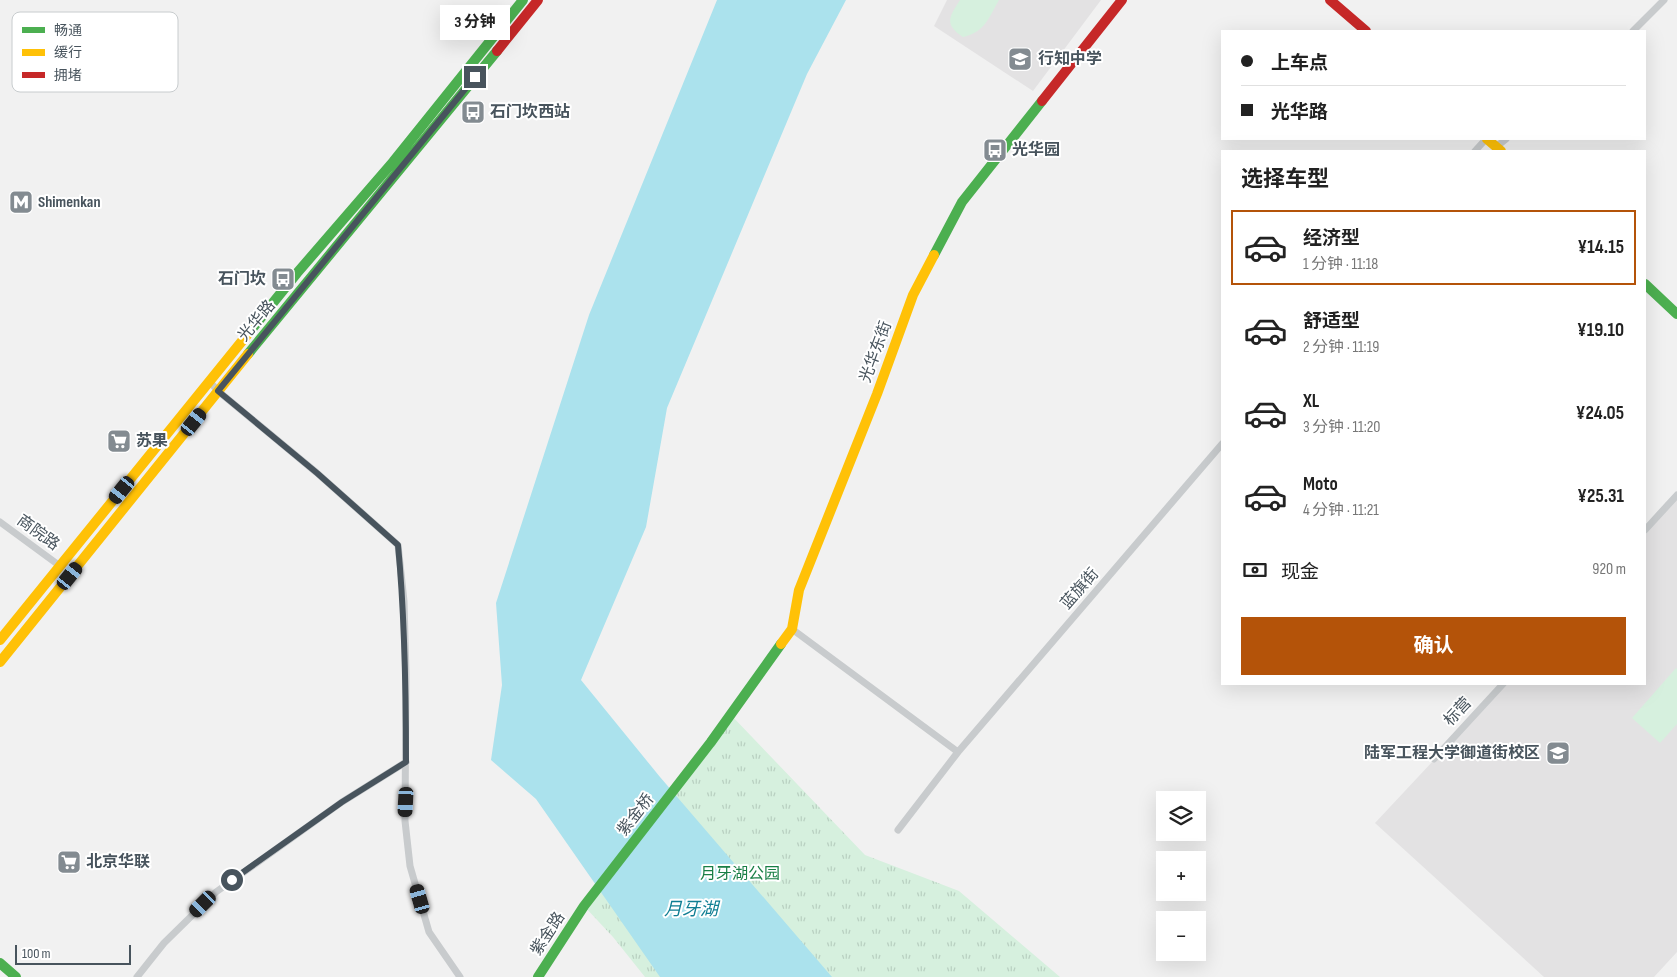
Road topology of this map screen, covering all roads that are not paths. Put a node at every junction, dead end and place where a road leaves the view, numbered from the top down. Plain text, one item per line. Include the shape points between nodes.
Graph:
1 (523, 0) edge
2 (538, 0) edge
3 (1122, 0) edge
4 (1330, 0) edge
5 (1664, 0) edge
6 (1365, 30) edge
7 (1634, 30) edge
8 (1486, 140) edge
9 (1488, 140) edge
10 (1499, 149) edge
11 (1476, 150) edge
12 (1646, 285) edge
13 (1677, 314) edge
14 (210, 382) junction
15 (218, 391) junction
16 (1221, 445) edge
17 (1677, 495) edge
18 (0, 522) edge
19 (1646, 529) edge
20 (60, 566) junction
21 (792, 628) junction
22 (0, 640) edge
23 (0, 662) edge
24 (1502, 685) edge
25 (711, 742) joint
26 (958, 752) junction
27 (1434, 759) dead end
28 (406, 762) junction
29 (898, 830) dead end
30 (584, 906) joint
31 (0, 964) edge
32 (16, 977) edge
33 (137, 977) edge
34 (460, 977) edge
35 (538, 977) edge

1 - 14 main road, 光华路
2 - 15 main road, 光华路
3 - 21 main road, 光华东街 via 962,202 918,286 799,590
4 - 6 main road
5 - 7 street
8 - 11 street
9 - 10 main road
12 - 13 main road
14 - 15 street
14 - 20 main road, 光华路
15 - 23 main road, 光华路
15 - 28 street via 398,545 404,610
16 - 26 street, 蓝旗街
17 - 19 street
18 - 20 street, 商院路
20 - 22 main road, 光华路
21 - 25 main road, 光华东街
21 - 26 street
24 - 27 street, 标营
25 - 30 main road, 紫金桥
26 - 29 street, 蓝旗街
28 - 33 street via 342,802 216,892 164,943
28 - 34 street via 405,821 410,866 429,932
30 - 35 main road, 紫金路
31 - 32 main road

